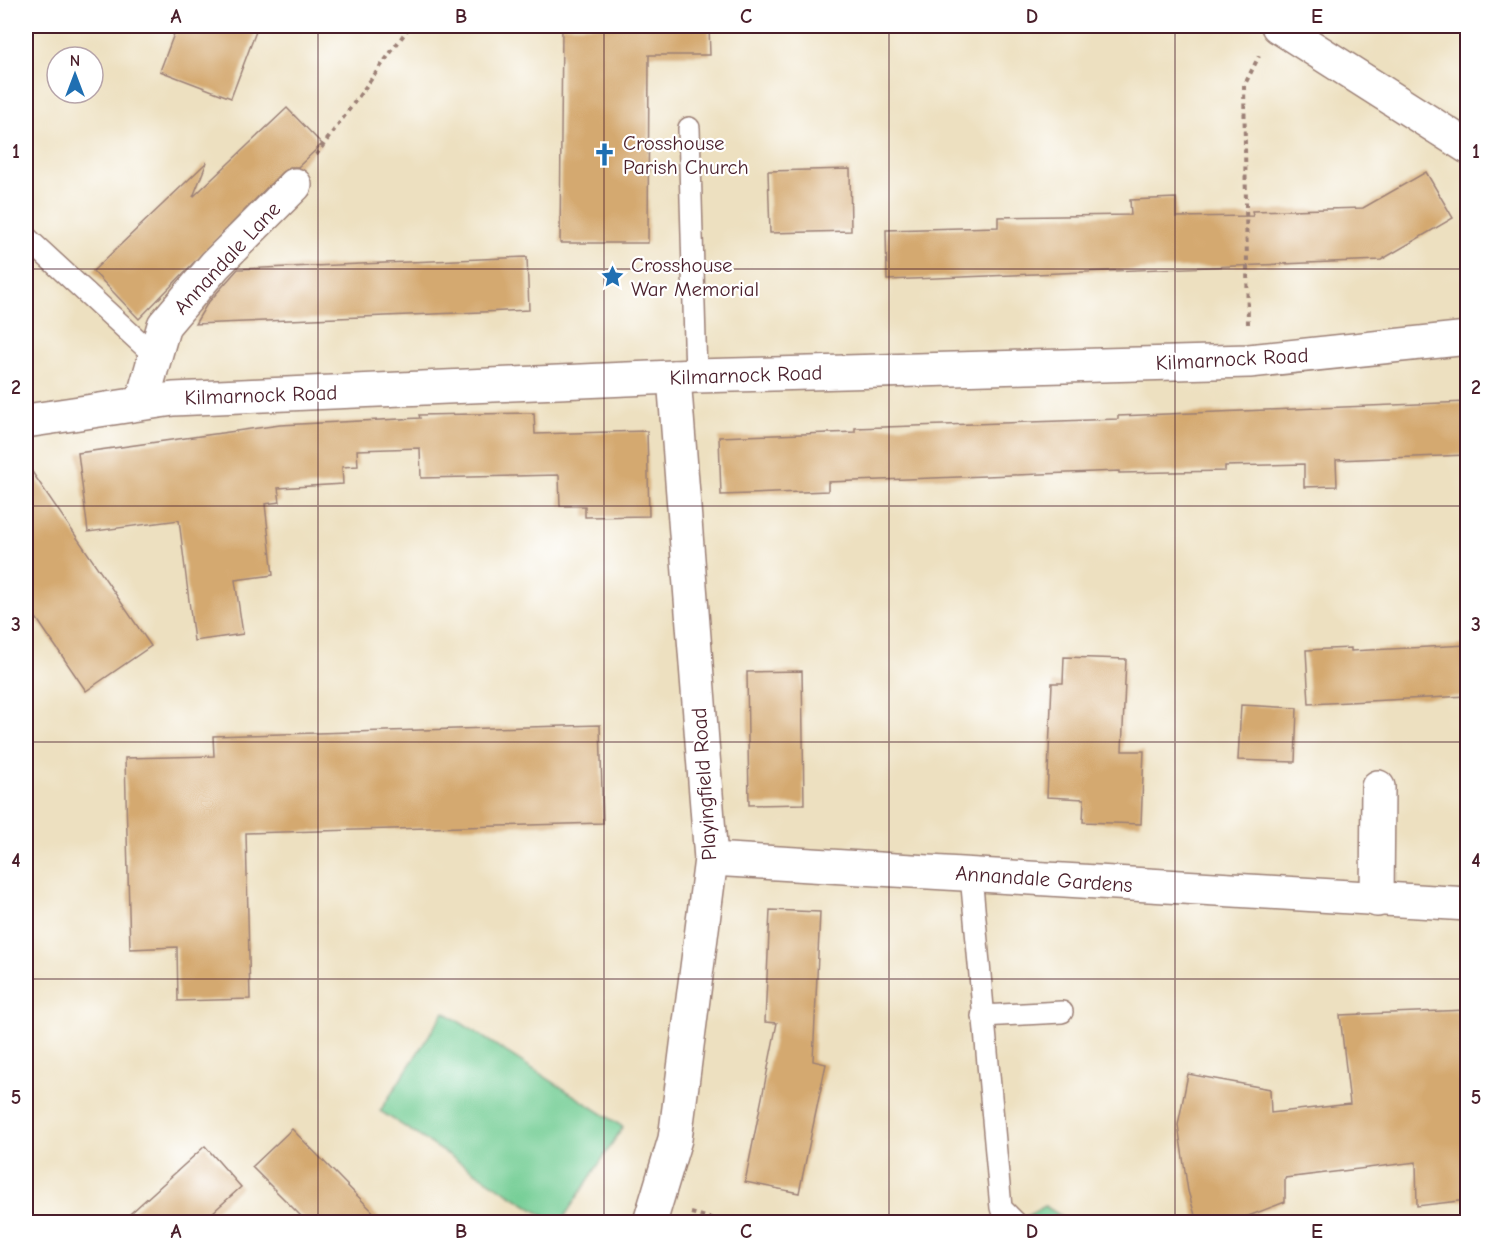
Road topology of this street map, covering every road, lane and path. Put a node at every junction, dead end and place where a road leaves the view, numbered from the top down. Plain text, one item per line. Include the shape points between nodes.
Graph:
1 (410, 26) edge
2 (1271, 36) edge
3 (689, 128) dead end
4 (1467, 147) edge
5 (295, 185) joint
6 (26, 237) edge
7 (1467, 338) edge
8 (156, 357) junction
9 (1249, 361) junction
10 (685, 376) junction
11 (142, 402) junction
12 (26, 421) edge
13 (1378, 787) dead end
14 (711, 859) junction
15 (971, 875) junction
16 (1377, 900) junction
17 (1467, 904) edge
18 (1062, 1012) dead end
19 (982, 1016) junction
20 (650, 1222) edge
21 (1015, 1222) edge

1 - 5 path
2 - 4 street
2 - 9 path via 1244,86
3 - 10 lane
5 - 8 street, Annandale Lane via 215,265 164,325
6 - 8 lane
7 - 9 street, Kilmarnock Road
8 - 11 street, Annandale Lane
9 - 10 street, Kilmarnock Road
10 - 11 street, Kilmarnock Road
10 - 14 street, Playingfield Road
11 - 12 street, Kilmarnock Road
13 - 16 street
14 - 15 street, Annandale Gardens
14 - 20 street, Playingfield Road via 675,1139
15 - 16 street, Annandale Gardens
15 - 19 lane
16 - 17 street, Annandale Gardens
18 - 19 lane
19 - 21 lane via 1001,1208

